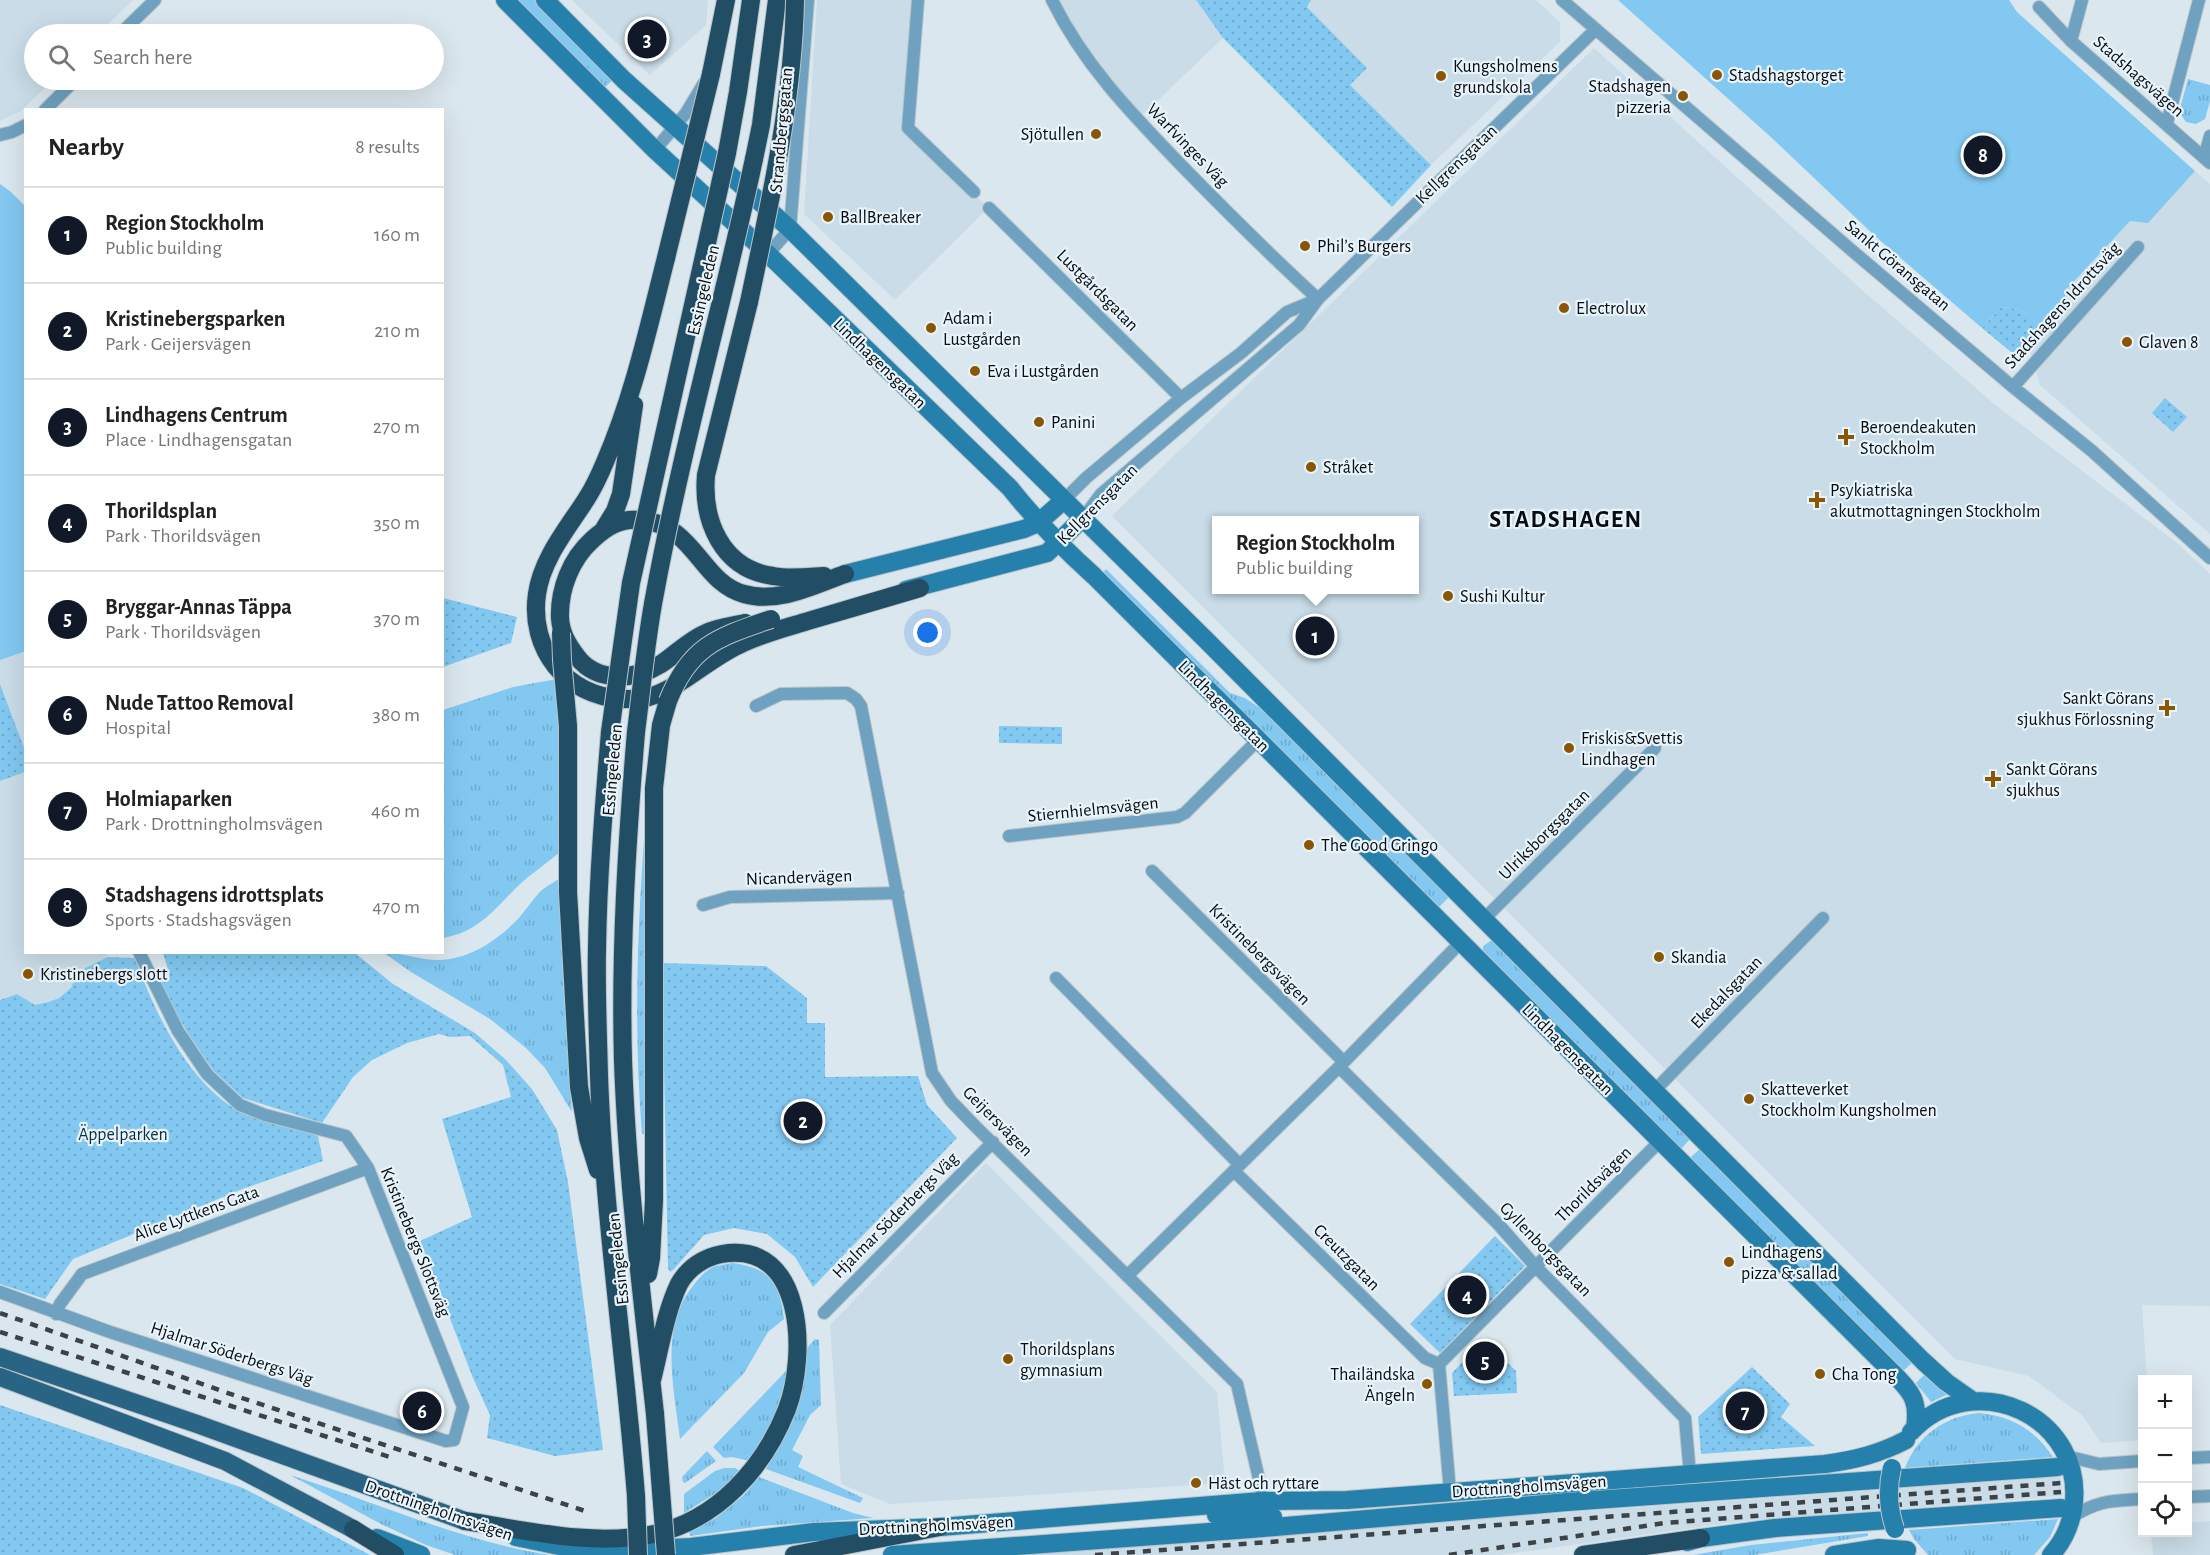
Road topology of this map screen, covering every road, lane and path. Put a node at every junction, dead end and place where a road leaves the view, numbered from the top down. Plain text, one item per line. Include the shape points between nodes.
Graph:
1 (155, 0) edge
2 (505, 0) edge
3 (545, 0) edge
4 (720, 0) edge
5 (726, 0) edge
6 (751, 0) edge
7 (777, 0) edge
8 (795, 0) edge
9 (808, 0) edge
10 (918, 0) edge
11 (1052, 0) edge
12 (1562, 0) edge
13 (2082, 0) edge
14 (2199, 0) edge
15 (2039, 7) dead end
16 (130, 24) edge
17 (1595, 30) junction
18 (2071, 41) junction
19 (65, 90) edge
20 (47, 108) edge
21 (2167, 123) junction
22 (24, 125) edge
23 (674, 125) junction
24 (0, 135) edge
25 (2210, 136) edge
26 (654, 150) junction
27 (2207, 161) edge
28 (974, 192) dead end
29 (989, 208) dead end
30 (790, 229) junction
31 (2138, 247) dead end
32 (768, 254) junction
33 (1318, 299) junction
34 (639, 364) junction
35 (942, 379) junction
36 (2013, 387) junction
37 (1181, 398) junction
38 (918, 399) junction
39 (1064, 500) junction
40 (1083, 518) junction
41 (1038, 523) junction
42 (604, 529) junction
43 (1058, 544) junction
44 (2210, 558) edge
45 (845, 574) junction
46 (920, 588) junction
47 (856, 600) joint
48 (771, 619) junction
49 (561, 633) junction
50 (756, 706) dead end
51 (1258, 740) junction
52 (1655, 748) dead end
53 (1009, 837) dead end
54 (1152, 871) dead end
55 (898, 893) junction
56 (702, 905) dead end
57 (1823, 918) dead end
58 (1484, 919) junction
59 (1461, 942) junction
60 (140, 954) edge
61 (1056, 978) dead end
62 (1341, 1065) junction
63 (1655, 1090) junction
64 (1660, 1141) junction
65 (993, 1142) junction
66 (368, 1168) junction
67 (1237, 1168) junction
68 (606, 1198) junction
69 (1536, 1267) junction
70 (1127, 1276) junction
71 (0, 1293) edge
72 (644, 1299) junction
73 (824, 1313) dead end
74 (56, 1314) junction
75 (0, 1357) edge
76 (1439, 1364) junction
77 (0, 1377) edge
78 (652, 1380) junction
79 (1973, 1401) junction
80 (1911, 1434) junction
81 (454, 1440) joint
82 (2210, 1457) edge
83 (2192, 1458) edge
84 (2138, 1461) edge
85 (2062, 1462) junction
86 (1690, 1475) junction
87 (1450, 1492) junction
88 (2210, 1496) edge
89 (2192, 1497) edge
90 (2138, 1499) edge
91 (1262, 1501) junction
92 (1149, 1511) junction
93 (2066, 1512) junction
94 (1381, 1517) junction
95 (465, 1521) junction
96 (940, 1527) junction
97 (353, 1529) junction
98 (1701, 1538) junction
99 (1909, 1552) edge
100 (395, 1555) edge
101 (421, 1555) edge
102 (638, 1555) edge
103 (666, 1555) edge
104 (794, 1555) edge
105 (892, 1555) edge
106 (1583, 1555) edge
107 (1637, 1555) edge
108 (1834, 1555) edge
109 (2051, 1555) edge

1 - 16 street
2 - 26 street, Lindhagensgatan
3 - 23 street, Lindhagensgatan
4 - 23 street via 710,71 686,113
5 - 34 highway, bridge
6 - 68 highway, Essingeleden, bridge via 727,153 631,583 610,732 597,951
7 - 72 highway, Essingeleden, bridge via 760,125 732,263 655,594 636,732 622,951 623,1039
8 - 45 highway, bridge via 777,171 705,493 718,541 741,563 759,573 787,578
9 - 30 street, Strandbergsgatan
10 - 28 street via 908,128
11 - 33 street, Warfvinges Väg via 1077,45 1117,99
12 - 17 street, Sankt Göransgatan
13 - 18 street, Stadshagsvägen
14 - 21 street
15 - 18 street, Stadshagsvägen
17 - 33 street, Kellgrensgatan
17 - 36 street, Sankt Göransgatan
18 - 21 street, Stadshagsvägen
19 - 20 street
21 - 27 street, Stadshagsvägen
22 - 24 street
23 - 26 street
23 - 30 street, Lindhagensgatan
25 - 27 street
26 - 32 street, Lindhagensgatan
29 - 37 street, Lustgårdsgatan
30 - 32 street
30 - 35 street, Lindhagensgatan
31 - 36 street, Stadshagens Idrottsväg
32 - 38 street, Lindhagensgatan
33 - 37 street, Kellgrensgatan via 1287,312
33 - 40 street, Kellgrensgatan via 1299,326 1101,494
34 - 42 highway via 621,494
34 - 46 highway via 606,460 541,575 538,630 553,663 572,683 608,698 648,697 672,687 738,645
35 - 38 street
35 - 39 street, Lindhagensgatan
36 - 44 street, Sankt Göransgatan via 2092,451
37 - 39 street, Kellgrensgatan
38 - 41 street, Lindhagensgatan via 1010,488
39 - 40 street, Lindhagensgatan
39 - 41 street, Kellgrensgatan
40 - 43 street, Kellgrensgatan
40 - 58 street, Lindhagensgatan
41 - 43 street, Lindhagensgatan
41 - 45 street, Kellgrensgatan
42 - 45 highway, bridge via 635,519 662,525 677,533 717,578 733,591 746,595 794,592
42 - 49 highway via 575,558 567,576
43 - 46 street, Kellgrensgatan via 1033,558
43 - 51 street, Lindhagensgatan
46 - 47 street, Kellgrensgatan
47 - 48 highway
48 - 49 highway, bridge via 705,633 660,664 630,676 614,677 584,665
48 - 72 highway, bridge via 724,635 692,659 680,675 661,725 654,788 654,1200
49 - 68 highway, bridge via 568,726 568,892 579,1087 588,1138
50 - 55 street, Geijersvägen via 781,694 847,693 856,699 861,706
51 - 53 street, Stiernhielmsvägen via 1177,817
51 - 59 street, Lindhagensgatan
52 - 58 street, Ulriksborgsgatan
54 - 62 street, Kristinebergsvägen
55 - 56 street, Nicandervägen via 730,897
55 - 65 street, Geijersvägen via 932,1073 951,1101
57 - 63 street, Ekedalsgatan
58 - 59 street
58 - 63 street, Lindhagensgatan
59 - 62 street
59 - 64 street, Lindhagensgatan
60 - 66 street, Kristinebergs Slottsväg via 178,1031 207,1074 224,1090 240,1105 265,1115 346,1137
61 - 67 street
62 - 67 street
62 - 69 street, Gyllenborgsgatan
63 - 79 street, Lindhagensgatan via 1929,1366
64 - 69 street, Thorildsvägen
64 - 80 street, Lindhagensgatan via 1907,1388 1917,1404
65 - 70 street, Geijersvägen
65 - 73 street, Hjalmar Söderbergs Väg
66 - 74 street, Alice Lyttkens Gata via 82,1274
66 - 81 street, Kristinebergs Slottsväg via 463,1407
67 - 70 street
67 - 76 street, Creutzgatan via 1425,1358
68 - 102 highway, Essingeleden, bridge via 630,1416
69 - 76 street, Thorildsvägen
69 - 86 street, Gyllenborgsgatan via 1685,1418
70 - 91 street, Geijersvägen via 1236,1384
71 - 74 street, Hjalmar Söderbergs Väg
72 - 78 highway, Essingeleden
74 - 81 street, Hjalmar Söderbergs Väg via 446,1441
75 - 95 main road, Drottningholmsvägen
76 - 87 street
77 - 97 main road via 225,1461
78 - 95 highway via 680,1283 702,1260 744,1253 768,1264 784,1279 792,1298 797,1351 788,1407 765,1453 742,1483 717,1505 693,1521 654,1534 604,1538
78 - 103 highway, Essingeleden, bridge
79 - 80 street, Drottningholmsvägen via 1936,1412
79 - 85 street, Drottningholmsvägen via 2004,1403 2032,1416 2049,1430
80 - 86 street, Drottningholmsvägen via 1885,1451 1858,1460
80 - 99 street, bridge via 1892,1468 1888,1502 1895,1528
82 - 83 street
84 - 85 street, Drottningholmsvägen
85 - 93 street via 2073,1480 2074,1492
85 - 94 street, Drottningholmsvägen
86 - 87 street, Drottningholmsvägen
87 - 91 street, Drottningholmsvägen via 1347,1500
88 - 89 street
90 - 93 street via 2101,1501
91 - 92 street, Drottningholmsvägen
92 - 94 street, Drottningholmsvägen via 1262,1517
92 - 96 street, Drottningholmsvägen
93 - 98 street via 1774,1528
93 - 109 street via 2062,1540
94 - 105 street, Drottningholmsvägen
95 - 96 street, Drottningholmsvägen via 539,1542 612,1551 691,1547 814,1532
96 - 104 highway
97 - 100 highway
97 - 101 street
98 - 106 highway
98 - 107 street
99 - 108 street via 1879,1548

